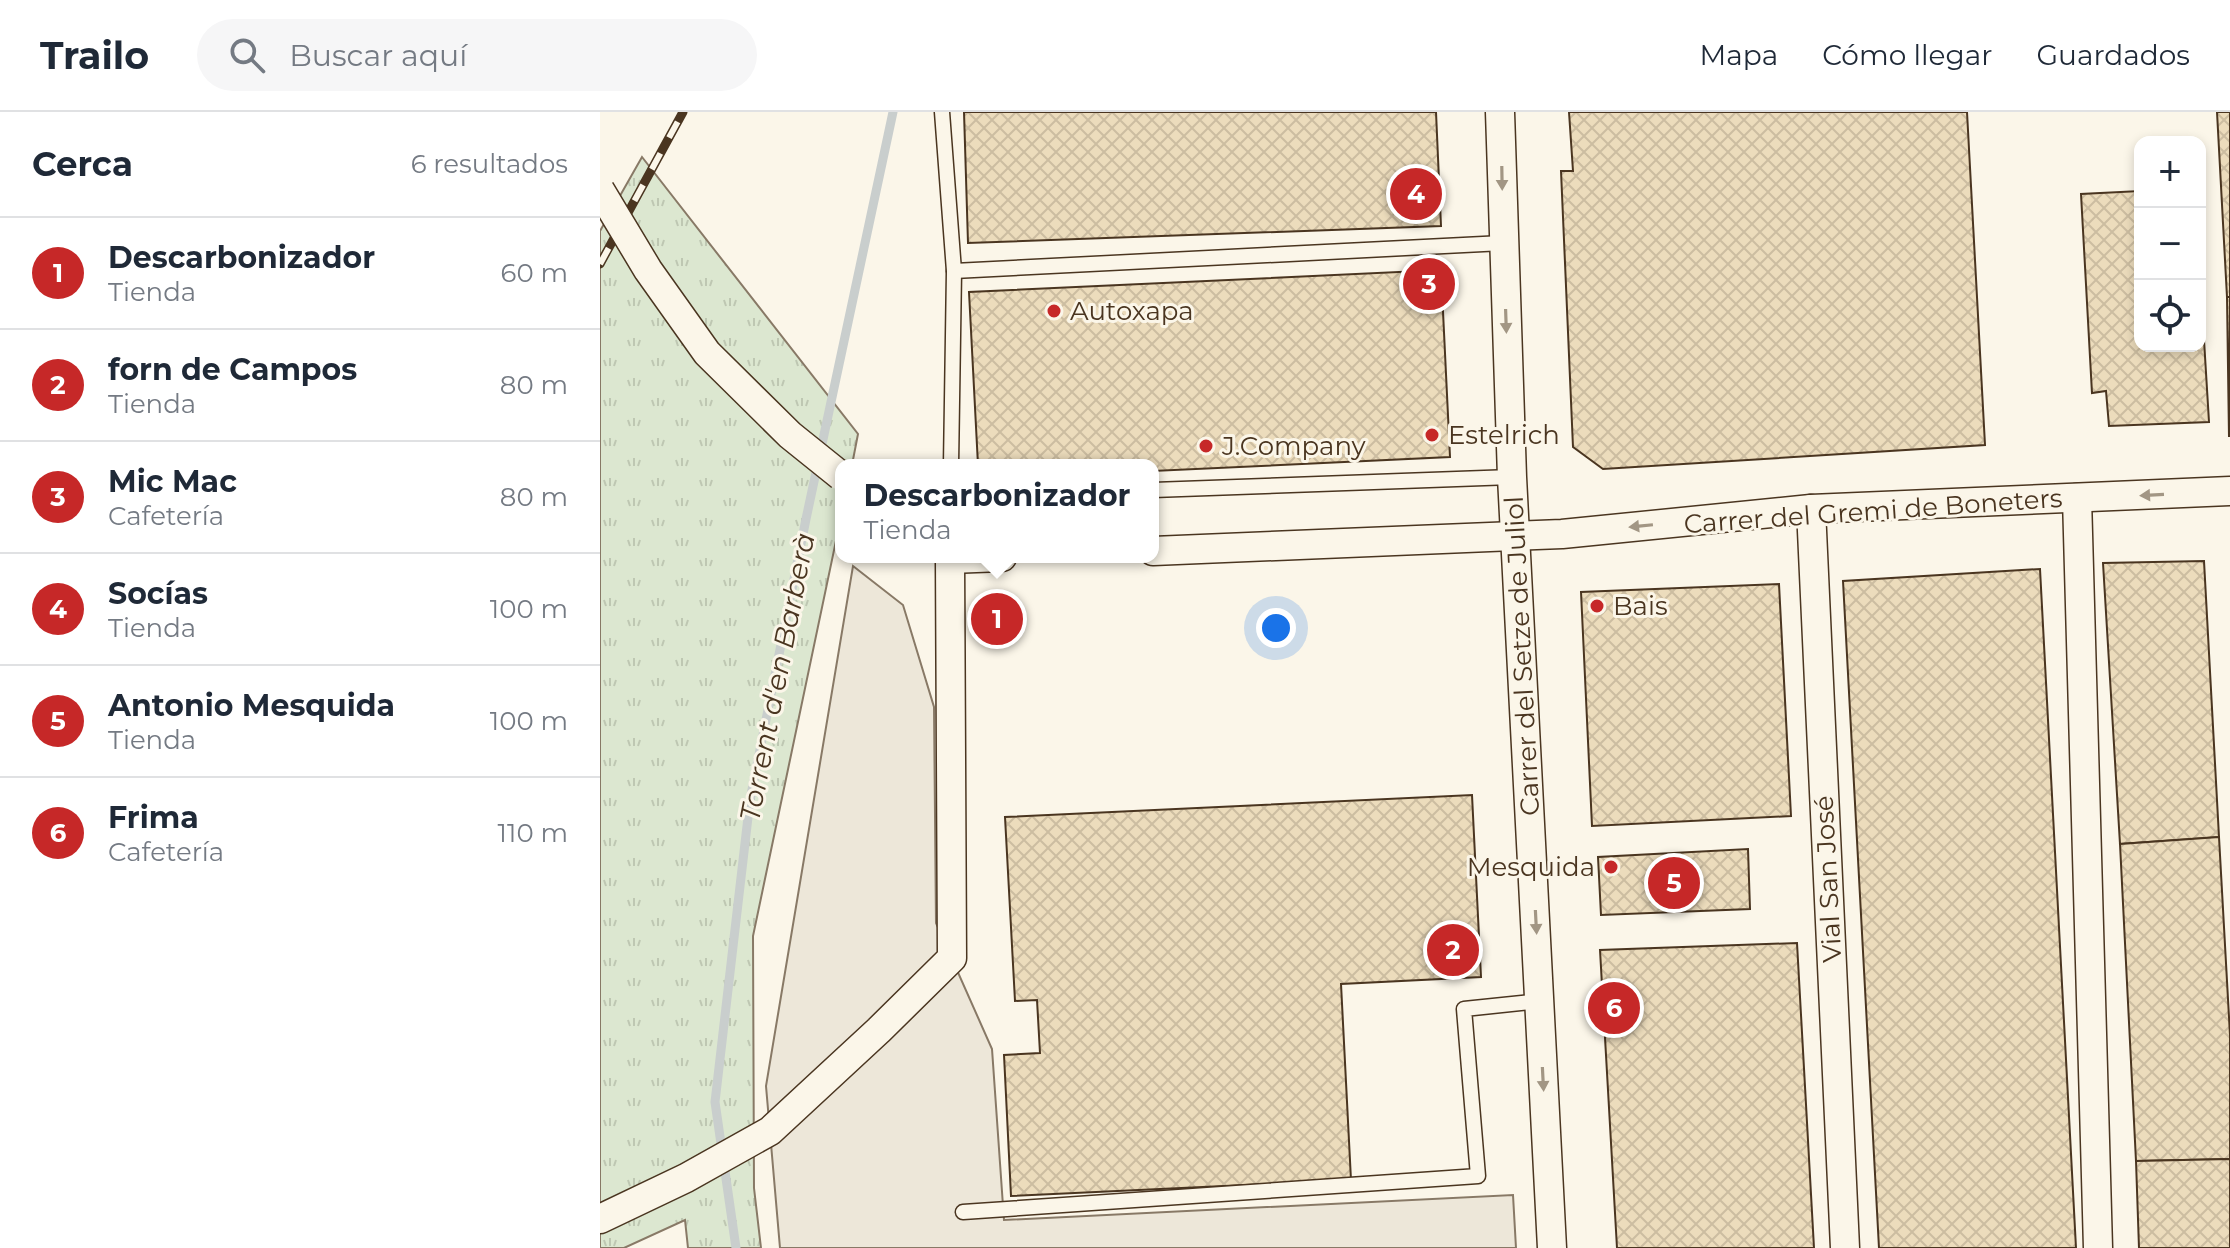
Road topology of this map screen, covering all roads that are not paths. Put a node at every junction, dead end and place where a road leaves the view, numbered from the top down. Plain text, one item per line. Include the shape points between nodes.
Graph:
1 (942, 112) edge
2 (1500, 112) edge
3 (600, 190) edge
4 (1503, 243) junction
5 (954, 271) junction
6 (951, 459) edge
7 (835, 471) edge
8 (1512, 477) junction
9 (1159, 490) edge
10 (2230, 491) edge
11 (2077, 498) junction
12 (1811, 509) junction
13 (1517, 536) junction
14 (1159, 551) edge
15 (949, 563) edge
16 (1540, 1001) junction
17 (963, 1212) dead end
18 (600, 1219) edge
19 (1552, 1248) edge
20 (1845, 1248) edge
21 (2098, 1248) edge

1 - 5 lane
2 -> 4 street, Carrer del Setze de Juliol
3 - 7 street, bridge via 707,353
4 - 5 lane
4 -> 8 street, Carrer del Setze de Juliol
5 - 6 lane
8 - 9 lane
8 - 13 street, Carrer del Setze de Juliol
10 -> 11 street, Carrer del Gremi de Boneters
11 - 12 street, Carrer del Gremi de Boneters
11 - 21 street
12 -> 13 street, Carrer del Gremi de Boneters
12 - 20 street, Vial San José
13 - 14 street, Carrer del Gremi de Boneters
13 -> 16 street, Carrer del Setze de Juliol
15 - 18 street via 952,958 770,1131
16 - 17 lane via 1464,1009 1478,1176
16 -> 19 street, Carrer del Setze de Juliol

